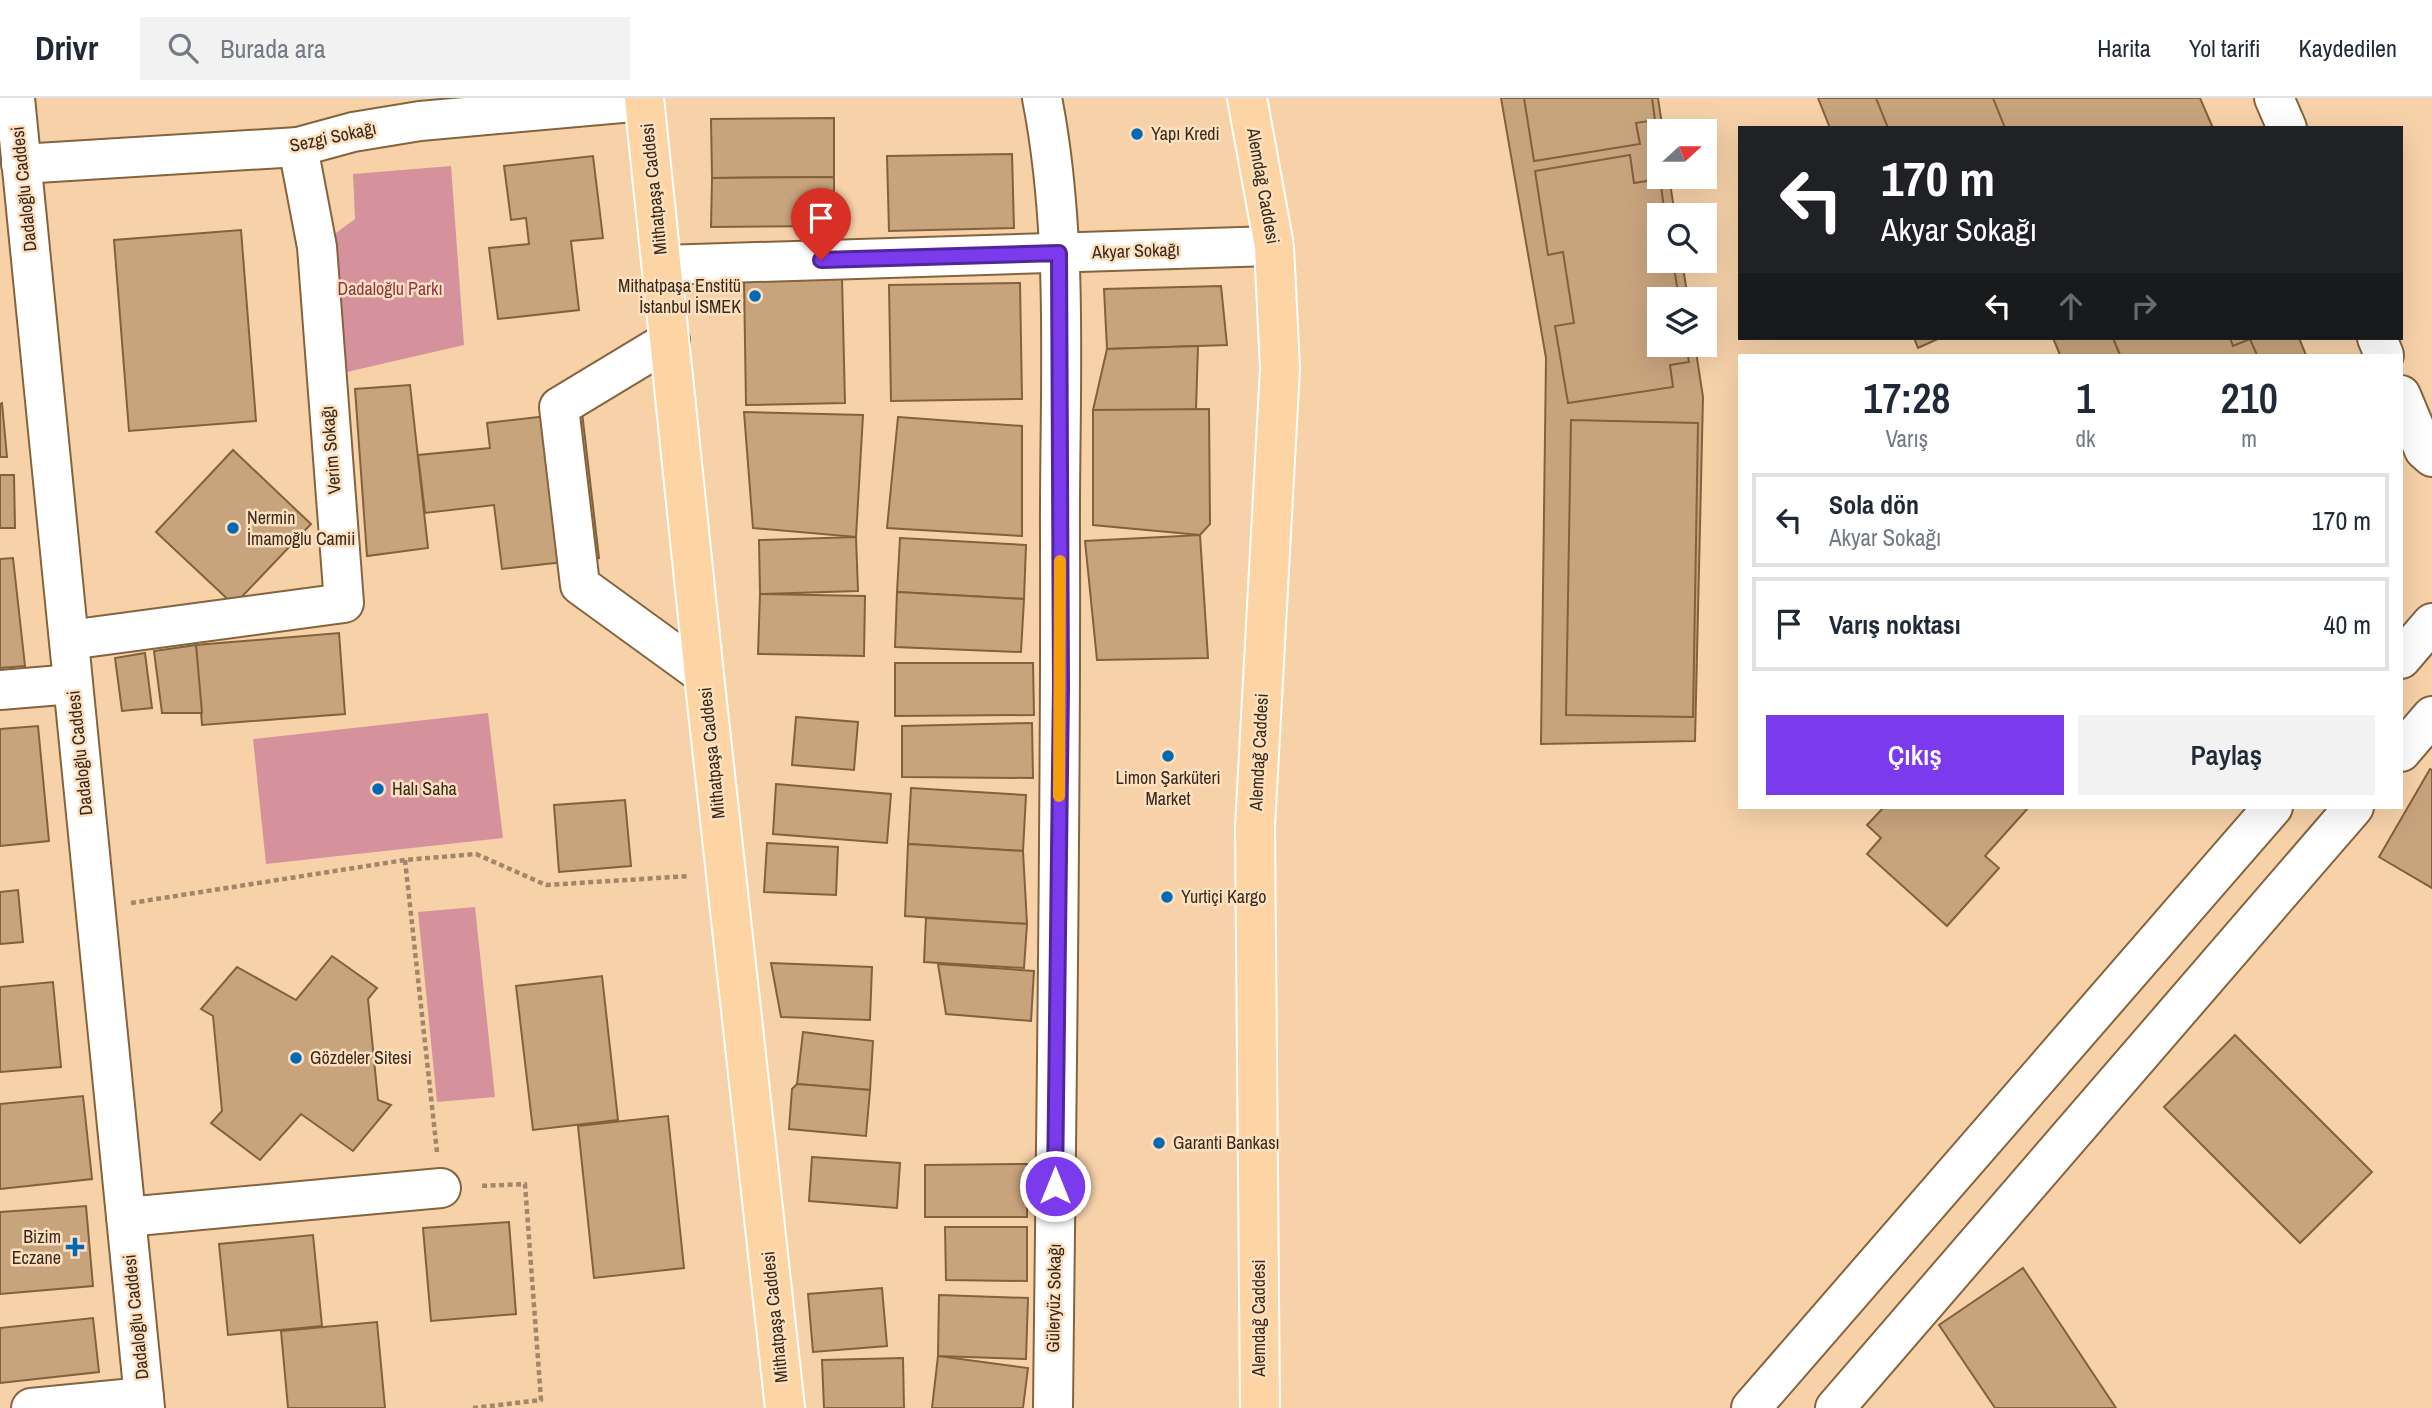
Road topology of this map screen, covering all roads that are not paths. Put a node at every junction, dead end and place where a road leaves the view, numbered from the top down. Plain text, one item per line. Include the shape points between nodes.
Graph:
1 (15, 98) edge
2 (1042, 98) edge
3 (1247, 98) edge
4 (2274, 98) edge
5 (644, 99) edge
6 (2286, 126) edge
7 (298, 147) junction
8 (21, 164) junction
9 (13, 219) edge
10 (1274, 246) junction
11 (1059, 253) junction
12 (662, 265) junction
13 (670, 340) junction
14 (2403, 400) edge
15 (2432, 457) edge
16 (2432, 623) edge
17 (69, 640) junction
18 (2403, 657) edge
19 (704, 675) junction
20 (73, 684) junction
21 (0, 690) edge
22 (2432, 716) edge
23 (2403, 750) edge
24 (2271, 809) edge
25 (2352, 809) edge
26 (440, 1188) road end
27 (126, 1217) junction
28 (145, 1402) edge
29 (1751, 1405) edge
30 (31, 1408) edge
31 (786, 1408) edge
32 (1053, 1408) edge
33 (1260, 1408) edge
34 (1835, 1408) edge

1 - 8 street, Dadaloğlu Caddesi
2 - 11 street, Güleryüz Sokağı via 1051,142
3 - 10 main road, Alemdağ Caddesi
4 - 6 street
5 - 7 street, Sezgi Sokağı via 420,121
5 - 12 main road, Mithatpaşa Caddesi
7 - 8 street, Sezgi Sokağı
7 - 17 street, Verim Sokağı via 317,247 344,603
8 - 9 street, Dadaloğlu Caddesi
9 - 17 street, Dadaloğlu Caddesi
10 - 11 street, Akyar Sokağı
10 - 33 main road, Alemdağ Caddesi via 1280,368 1255,827
11 - 12 street, Akyar Sokağı
11 - 32 street, Güleryüz Sokağı via 1061,701
12 - 13 main road, Mithatpaşa Caddesi
13 - 19 main road, Mithatpaşa Caddesi
13 - 19 street via 559,407 580,585
14 - 15 street via 2424,450
16 - 18 street
17 - 20 street, Dadaloğlu Caddesi
19 - 31 main road, Mithatpaşa Caddesi
20 - 21 street
20 - 27 street, Dadaloğlu Caddesi
22 - 23 street
24 - 29 street
25 - 34 street
26 - 27 street
27 - 28 street, Dadaloğlu Caddesi
28 - 30 street

